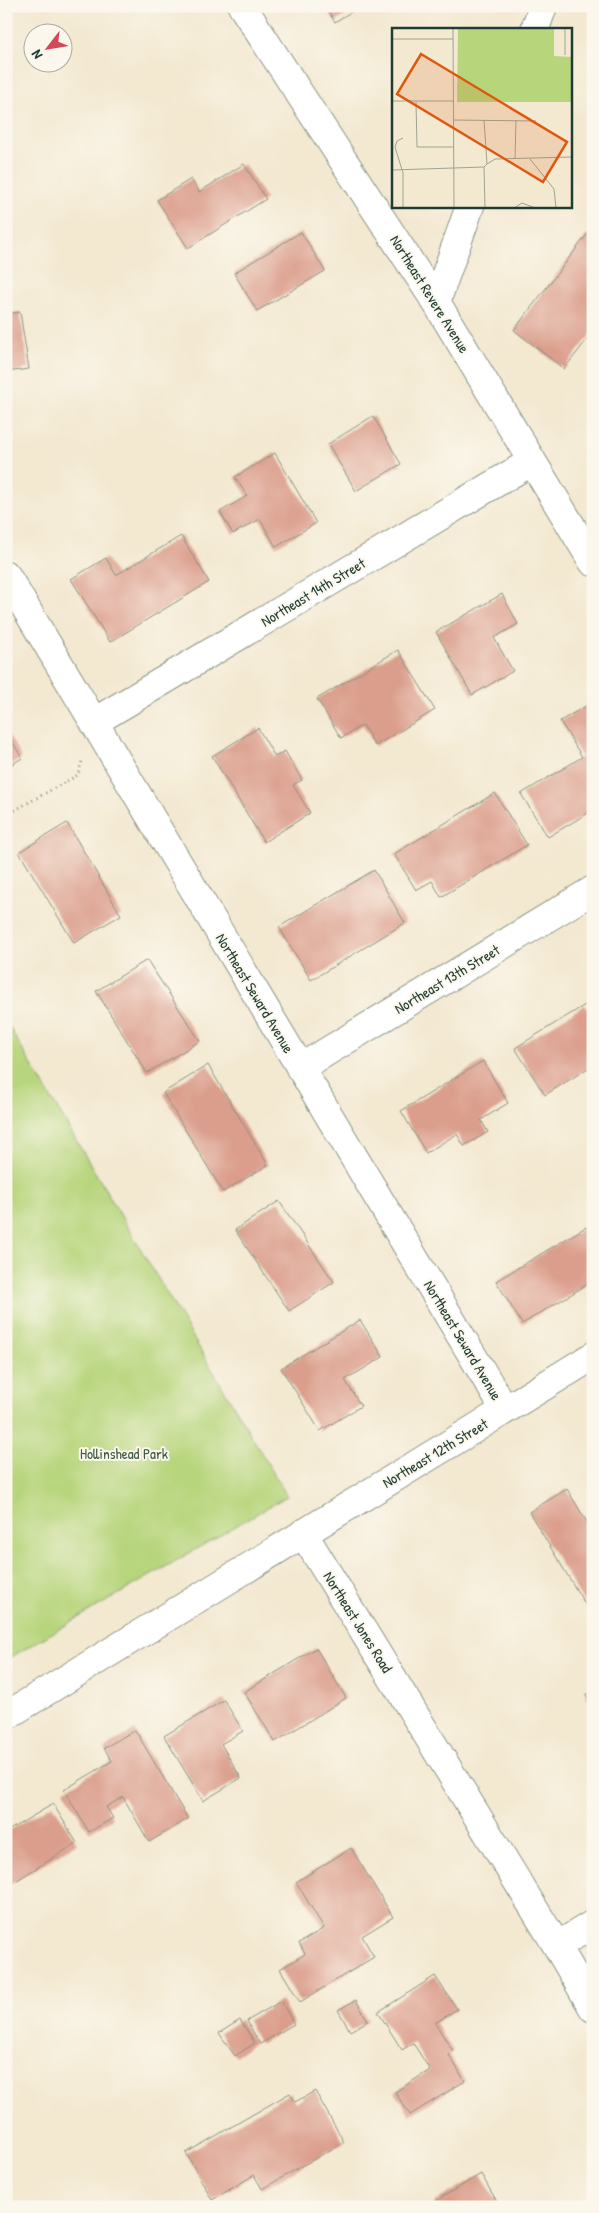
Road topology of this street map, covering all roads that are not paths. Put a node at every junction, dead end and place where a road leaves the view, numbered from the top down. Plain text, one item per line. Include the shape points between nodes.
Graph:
1 (242, 6) edge
2 (543, 6) edge
3 (535, 28) edge
4 (469, 208) edge
5 (436, 302) junction
6 (531, 462) junction
7 (593, 562) edge
8 (6, 575) edge
9 (94, 722) junction
10 (593, 890) edge
11 (300, 1068) junction
12 (593, 1356) edge
13 (505, 1410) junction
14 (303, 1534) junction
15 (6, 1716) edge
16 (593, 1924) edge
17 (557, 1946) junction
18 (593, 2008) edge

1 - 5 street, Northeast Revere Avenue
2 - 3 street
4 - 5 street
5 - 6 street, Northeast Revere Avenue
6 - 7 street, Northeast Revere Avenue
6 - 9 street, Northeast 14th Street
8 - 9 street, Northeast Seward Avenue
9 - 11 street, Northeast Seward Avenue
10 - 11 street, Northeast 13th Street
11 - 13 street, Northeast Seward Avenue
12 - 13 street, Northeast 12th Street
13 - 14 street, Northeast 12th Street
14 - 15 street
14 - 17 street, Northeast Jones Road
16 - 17 street
17 - 18 street, Northeast Jones Road

